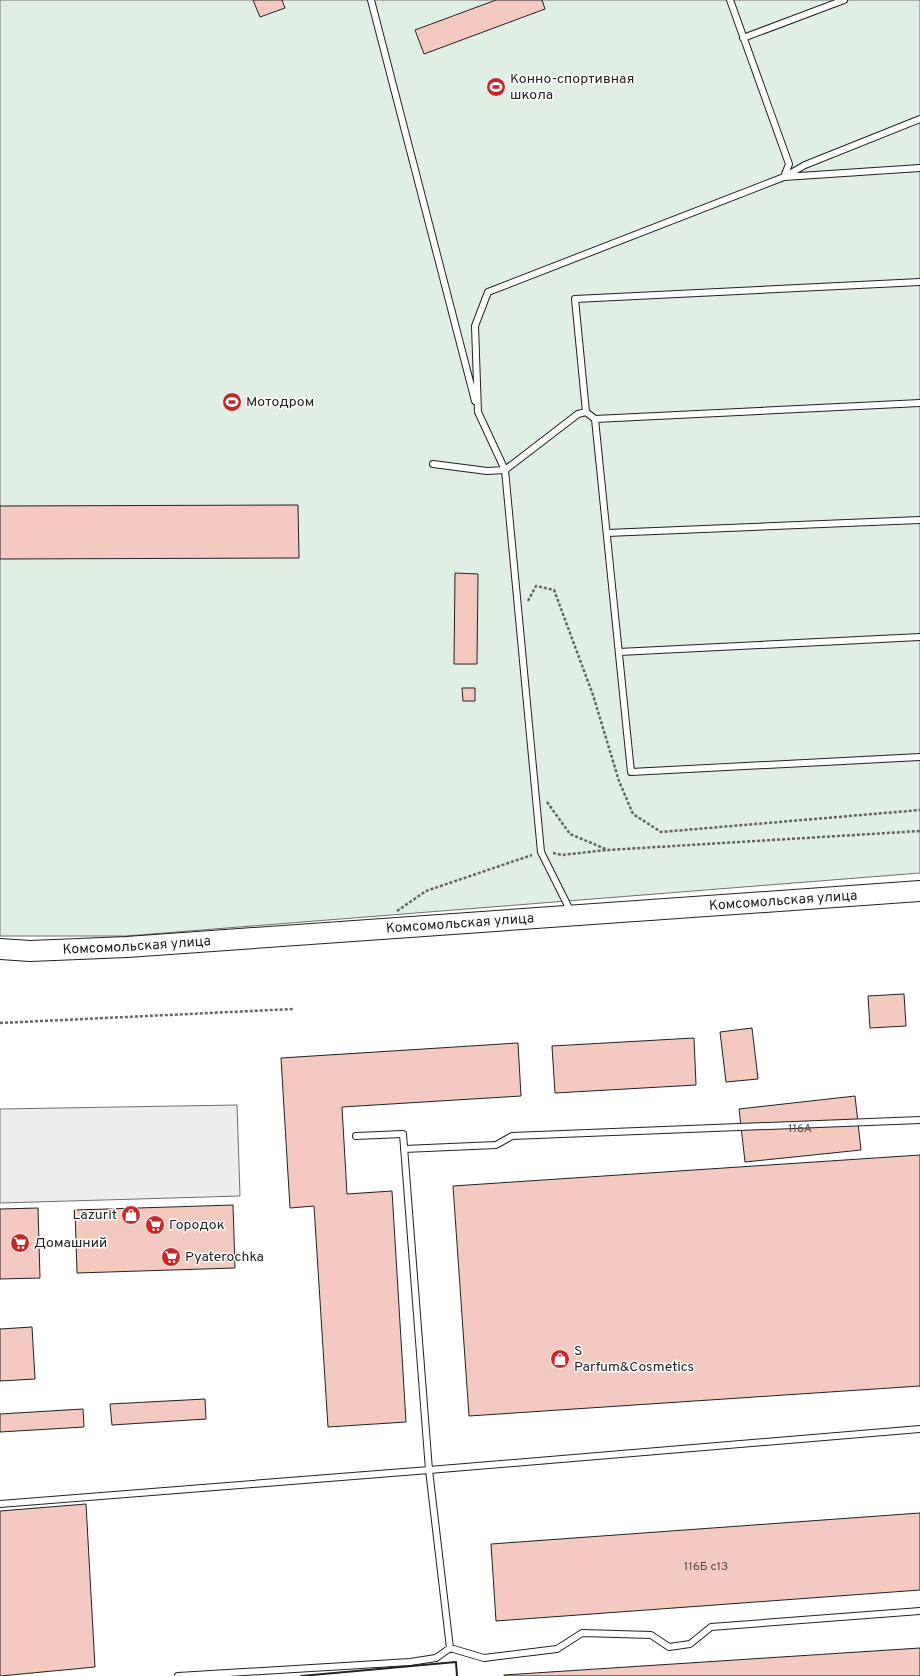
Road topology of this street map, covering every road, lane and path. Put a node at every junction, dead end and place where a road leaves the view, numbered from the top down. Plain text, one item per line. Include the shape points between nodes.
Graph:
1 (371, 0) edge
2 (730, 0) edge
3 (844, 0) edge
4 (743, 38) junction
5 (920, 119) edge
6 (920, 168) edge
7 (784, 177) junction
8 (920, 282) edge
9 (920, 403) edge
10 (478, 412) junction
11 (586, 412) junction
12 (595, 419) junction
13 (433, 464) dead end
14 (505, 470) junction
15 (920, 520) edge
16 (607, 533) junction
17 (920, 637) edge
18 (619, 652) junction
19 (920, 757) edge
20 (608, 850) dead end
21 (541, 852) junction
22 (920, 891) edge
23 (395, 912) dead end
24 (573, 916) junction
25 (0, 949) edge
26 (293, 1009) dead end
27 (0, 1023) edge
28 (920, 1120) edge
29 (356, 1136) dead end
30 (404, 1149) junction
31 (920, 1429) edge
32 (429, 1470) junction
33 (0, 1504) edge
34 (920, 1611) edge
35 (450, 1648) junction
36 (178, 1676) edge

1 - 10 lane
2 - 4 lane
3 - 4 lane
4 - 7 lane via 789,164
5 - 7 lane via 805,165
6 - 7 lane
7 - 10 lane via 488,292 475,326
8 - 11 lane via 575,299
9 - 12 lane
10 - 14 lane
11 - 12 lane
11 - 14 lane via 578,414
12 - 16 lane
13 - 14 lane via 487,471
14 - 21 lane
15 - 16 lane
16 - 18 lane
17 - 18 lane
18 - 19 lane via 631,772
20 - 21 path via 562,854
21 - 23 path via 426,891
21 - 24 lane
22 - 24 main road, Комсомольская улица
24 - 25 main road, Комсомольская улица via 127,947 30,951
26 - 27 path
28 - 30 lane via 512,1136 496,1146
29 - 30 lane via 402,1134
30 - 32 lane
31 - 32 lane
32 - 33 lane
32 - 35 lane
34 - 35 lane via 711,1627 690,1644 669,1647 651,1635 582,1633 557,1649 484,1658
35 - 36 lane via 436,1658 410,1662

